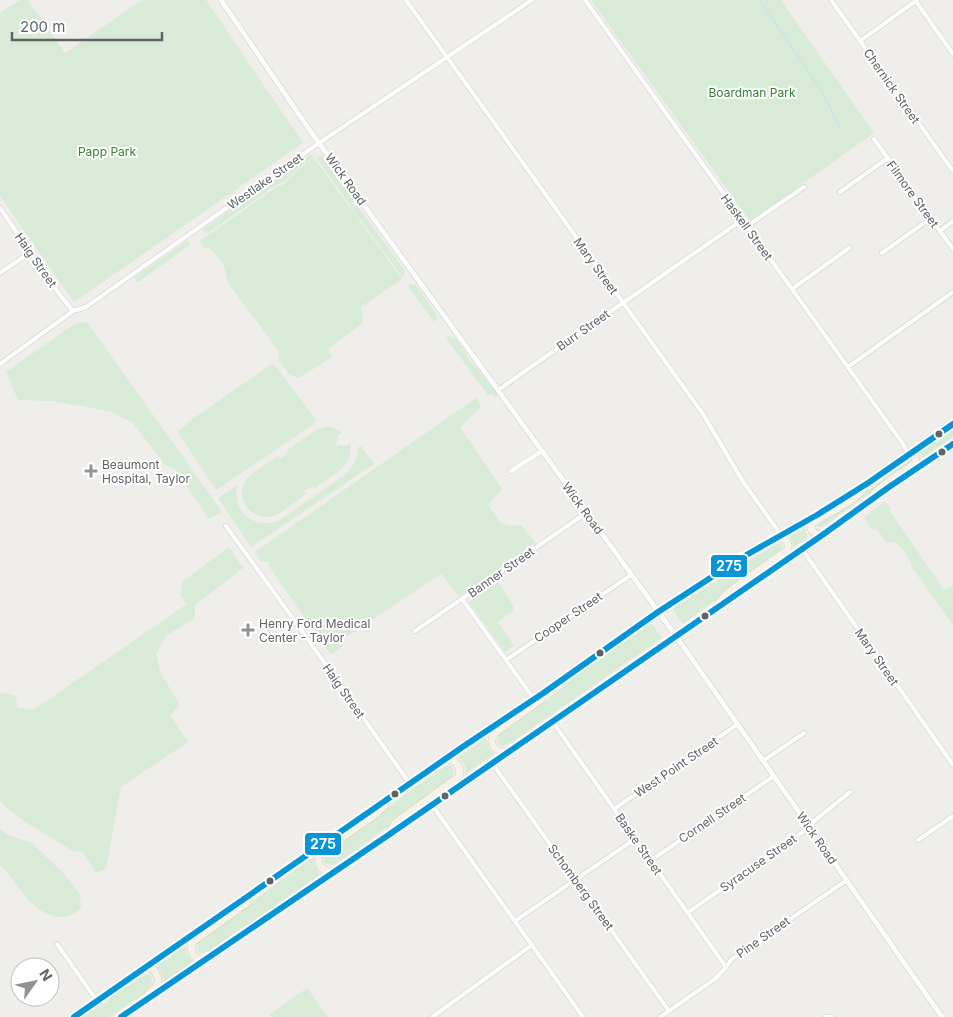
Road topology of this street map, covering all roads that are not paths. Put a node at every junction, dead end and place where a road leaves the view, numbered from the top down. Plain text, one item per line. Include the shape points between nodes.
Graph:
1 (221, 0) edge
2 (406, 0) edge
3 (532, 0) edge
4 (585, 0) edge
5 (831, 0) edge
6 (916, 0) edge
7 (860, 41) junction
8 (953, 54) edge
9 (446, 58) junction
10 (874, 138) dead end
11 (319, 143) junction
12 (888, 158) junction
13 (953, 172) edge
14 (804, 187) dead end
15 (840, 192) dead end
16 (0, 208) edge
17 (931, 218) junction
18 (742, 220) junction
19 (953, 221) edge
20 (747, 226) junction
21 (940, 231) junction
22 (849, 248) dead end
23 (953, 249) edge
24 (31, 252) junction
25 (882, 253) dead end
26 (0, 273) edge
27 (792, 289) junction
28 (953, 292) edge
29 (623, 303) junction
30 (74, 311) junction
31 (0, 364) edge
32 (848, 367) junction
33 (498, 390) junction
34 (953, 424) edge
35 (953, 444) edge
36 (542, 451) junction
37 (909, 455) junction
38 (512, 471) dead end
39 (868, 483) junction
40 (867, 503) junction
41 (586, 513) junction
42 (226, 526) dead end
43 (781, 535) junction
44 (821, 536) junction
45 (802, 549) junction
46 (631, 575) junction
47 (462, 599) junction
48 (658, 612) junction
49 (711, 612) junction
50 (415, 631) dead end
51 (676, 636) junction
52 (506, 660) junction
53 (558, 682) junction
54 (534, 699) junction
55 (552, 721) junction
56 (738, 724) junction
57 (804, 733) dead end
58 (506, 753) junction
59 (445, 759) junction
60 (764, 761) junction
61 (492, 763) junction
62 (953, 765) edge
63 (774, 776) junction
64 (410, 784) junction
65 (401, 790) junction
66 (850, 792) dead end
67 (432, 805) junction
68 (614, 809) junction
69 (953, 816) edge
70 (810, 828) junction
71 (387, 836) junction
72 (635, 839) junction
73 (918, 840) dead end
74 (650, 861) junction
75 (333, 873) junction
76 (576, 880) junction
77 (847, 880) junction
78 (260, 888) junction
79 (687, 913) junction
80 (516, 922) junction
81 (58, 944) dead end
82 (532, 945) junction
83 (203, 960) junction
84 (150, 965) junction
85 (726, 967) junction
86 (97, 1001) junction
87 (669, 1011) junction
88 (74, 1017) edge
89 (114, 1017) edge
90 (121, 1017) edge
91 (432, 1017) edge
92 (583, 1017) edge
93 (660, 1017) edge
94 (941, 1017) edge

1 - 11 street, Wick Road
2 - 9 street, Mary Street
3 - 9 street, Westlake Street
4 - 18 street, Haskell Street
5 - 7 street, Chernick Street
6 - 7 street
6 - 8 street
7 - 13 street, Chernick Street
9 - 11 street, Westlake Street
9 - 29 street, Mary Street
10 - 12 street, Filmore Street
11 - 30 street, Westlake Street via 86,307
11 - 33 street, Wick Road
12 - 15 street
12 - 17 street, Filmore Street
14 - 20 street
16 - 24 street, Haig Street
17 - 21 street, Filmore Street
17 - 25 street
18 - 20 street, Haskell Street
18 - 29 street, Burr Street
19 - 21 street
20 - 27 street, Haskell Street
21 - 23 street, Filmore Street
22 - 27 street
24 - 26 street
24 - 30 street, Haig Street
27 - 32 street, Haskell Street
28 - 32 street
29 - 33 street, Burr Street
29 - 43 street, Mary Street via 703,414 742,480
30 - 31 street, Westlake Street
32 - 37 street, Haskell Street
33 - 36 street, Wick Road
34 - 37 main road
35 - 40 main road
36 - 38 street
36 - 41 street, Wick Road
37 - 39 main road
37 - 40 main road via 916,461 879,488
39 - 43 main road
39 - 44 main road via 857,496 812,524 813,532
40 - 44 main road
41 - 46 street, Wick Road
41 - 47 street, Banner Street
42 - 64 street, Haig Street
43 - 48 main road
43 - 49 main road via 789,548 728,593
44 - 45 main road
45 - 49 main road
45 - 62 street, Mary Street
46 - 48 street, Wick Road
46 - 52 street, Cooper Street
47 - 50 street, Banner Street
47 - 52 street
48 - 51 street, Wick Road
48 - 53 main road
49 - 51 main road
51 - 55 main road
51 - 56 street, Wick Road
52 - 54 street
53 - 54 main road
53 - 58 main road via 549,694 494,733 492,745
54 - 59 main road
55 - 58 main road
55 - 68 street, Baske Street
56 - 60 street, Wick Road
56 - 68 street, West Point Street
57 - 60 street
58 - 61 main road
59 - 64 main road
59 - 71 main road via 456,763 460,769 459,776 394,824
60 - 63 street, Wick Road
61 - 67 main road
61 - 76 street, Schomberg Street
63 - 70 street, Wick Road
63 - 74 street, Cornell Street
64 - 65 main road
65 - 75 main road via 376,814 320,854 320,867
65 - 78 main road
66 - 70 street, Syracuse Street
67 - 71 main road
67 - 80 street
68 - 72 street, Baske Street
69 - 73 street
70 - 77 street, Wick Road
70 - 79 street, Syracuse Street
71 - 75 main road
72 - 74 street, Baske Street
72 - 76 street
74 - 79 street, Baske Street
75 - 83 main road
76 - 80 street
76 - 87 street, Schomberg Street
77 - 85 street, Pine Street via 732,959
77 - 94 street, Wick Road
78 - 83 main road via 246,904 194,941 192,952
78 - 84 main road
79 - 85 street, Baske Street
80 - 82 street
81 - 86 street
82 - 91 street
82 - 92 street
83 - 90 main road
84 - 86 main road
84 - 89 main road via 158,978 156,987
85 - 87 street, Pine Street via 711,982
86 - 88 main road
87 - 93 street, Pine Street

